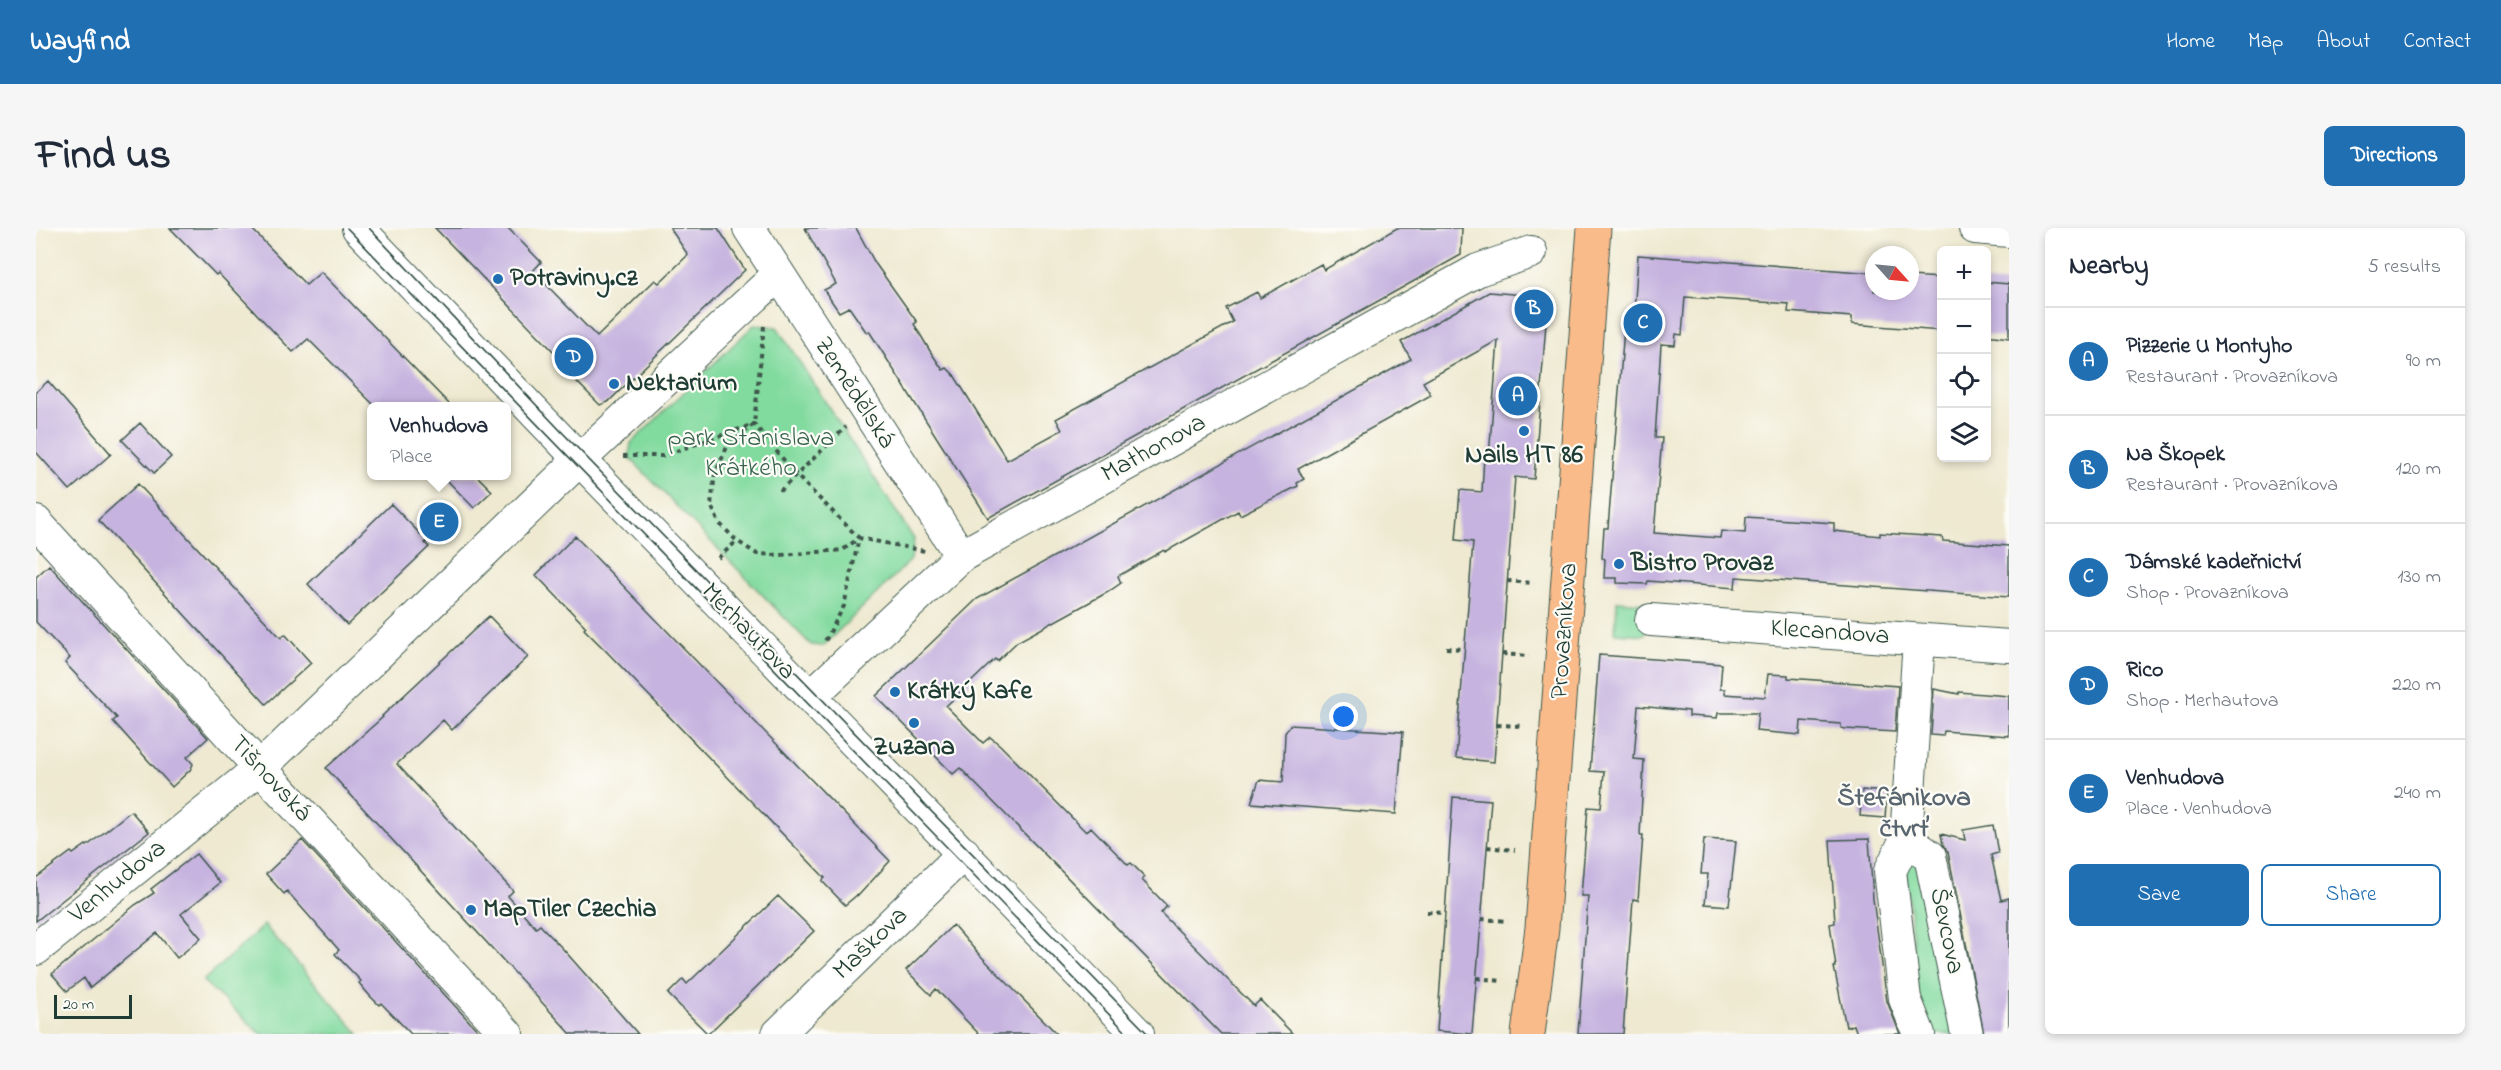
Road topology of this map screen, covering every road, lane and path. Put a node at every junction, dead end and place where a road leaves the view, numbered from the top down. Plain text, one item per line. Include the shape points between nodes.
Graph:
1 (358, 228) edge
2 (749, 228) edge
3 (1594, 228) edge
4 (1975, 228) edge
5 (2009, 231) edge
6 (1531, 252) dead end
7 (770, 283) junction
8 (754, 424) junction
9 (849, 424) dead end
10 (620, 456) dead end
11 (580, 460) junction
12 (797, 476) junction
13 (780, 491) dead end
14 (36, 522) edge
15 (859, 538) junction
16 (736, 541) junction
17 (924, 552) dead end
18 (961, 556) junction
19 (718, 558) dead end
20 (1507, 581) dead end
21 (1534, 583) dead end
22 (1651, 620) dead end
23 (1919, 640) junction
24 (823, 645) dead end
25 (2009, 646) edge
26 (1446, 648) dead end
27 (1465, 649) dead end
28 (1502, 654) dead end
29 (1529, 656) dead end
30 (811, 696) junction
31 (1497, 725) dead end
32 (1524, 726) dead end
33 (260, 768) junction
34 (1906, 840) junction
35 (1486, 847) dead end
36 (1515, 850) dead end
37 (964, 853) junction
38 (1427, 912) dead end
39 (1445, 913) dead end
40 (1481, 919) dead end
41 (1508, 921) dead end
42 (36, 949) edge
43 (1477, 978) dead end
44 (1502, 981) dead end
45 (507, 1034) edge
46 (778, 1034) edge
47 (1138, 1034) edge
48 (1528, 1034) edge
49 (1919, 1034) edge
50 (1967, 1034) edge

1 - 11 street, Merhautova
2 - 7 street, Zemědělská
3 - 48 main road, Provazníkova via 1542,928
4 - 5 street
6 - 18 street, Mathonova via 1478,270
7 - 8 path
7 - 11 street, Venhudova
7 - 18 street, Zemědělská
8 - 10 path via 662,456
8 - 12 path
8 - 16 path via 728,447 715,474 711,505 719,523
9 - 12 path
11 - 30 street, Merhautova
11 - 33 street, Venhudova
12 - 13 path
12 - 15 path
14 - 33 street, Tišnovská
15 - 16 path via 843,550 781,555 757,554
15 - 17 path
15 - 24 path via 844,606
16 - 19 path
18 - 30 street, Mathonova
20 - 21 path
22 - 23 street, Klecandova
23 - 25 street, Klecandova
23 - 34 street, Ševcova
26 - 27 path
28 - 29 path
30 - 37 street, Merhautova
31 - 32 path
33 - 42 street, Venhudova
33 - 45 street, Tišnovská
34 - 49 street, Ševcova via 1890,871 1905,999
34 - 50 street, Ševcova via 1930,856
35 - 36 path
37 - 46 street, Maškova
37 - 47 street, Merhautova
38 - 39 path
40 - 41 path
43 - 44 path

